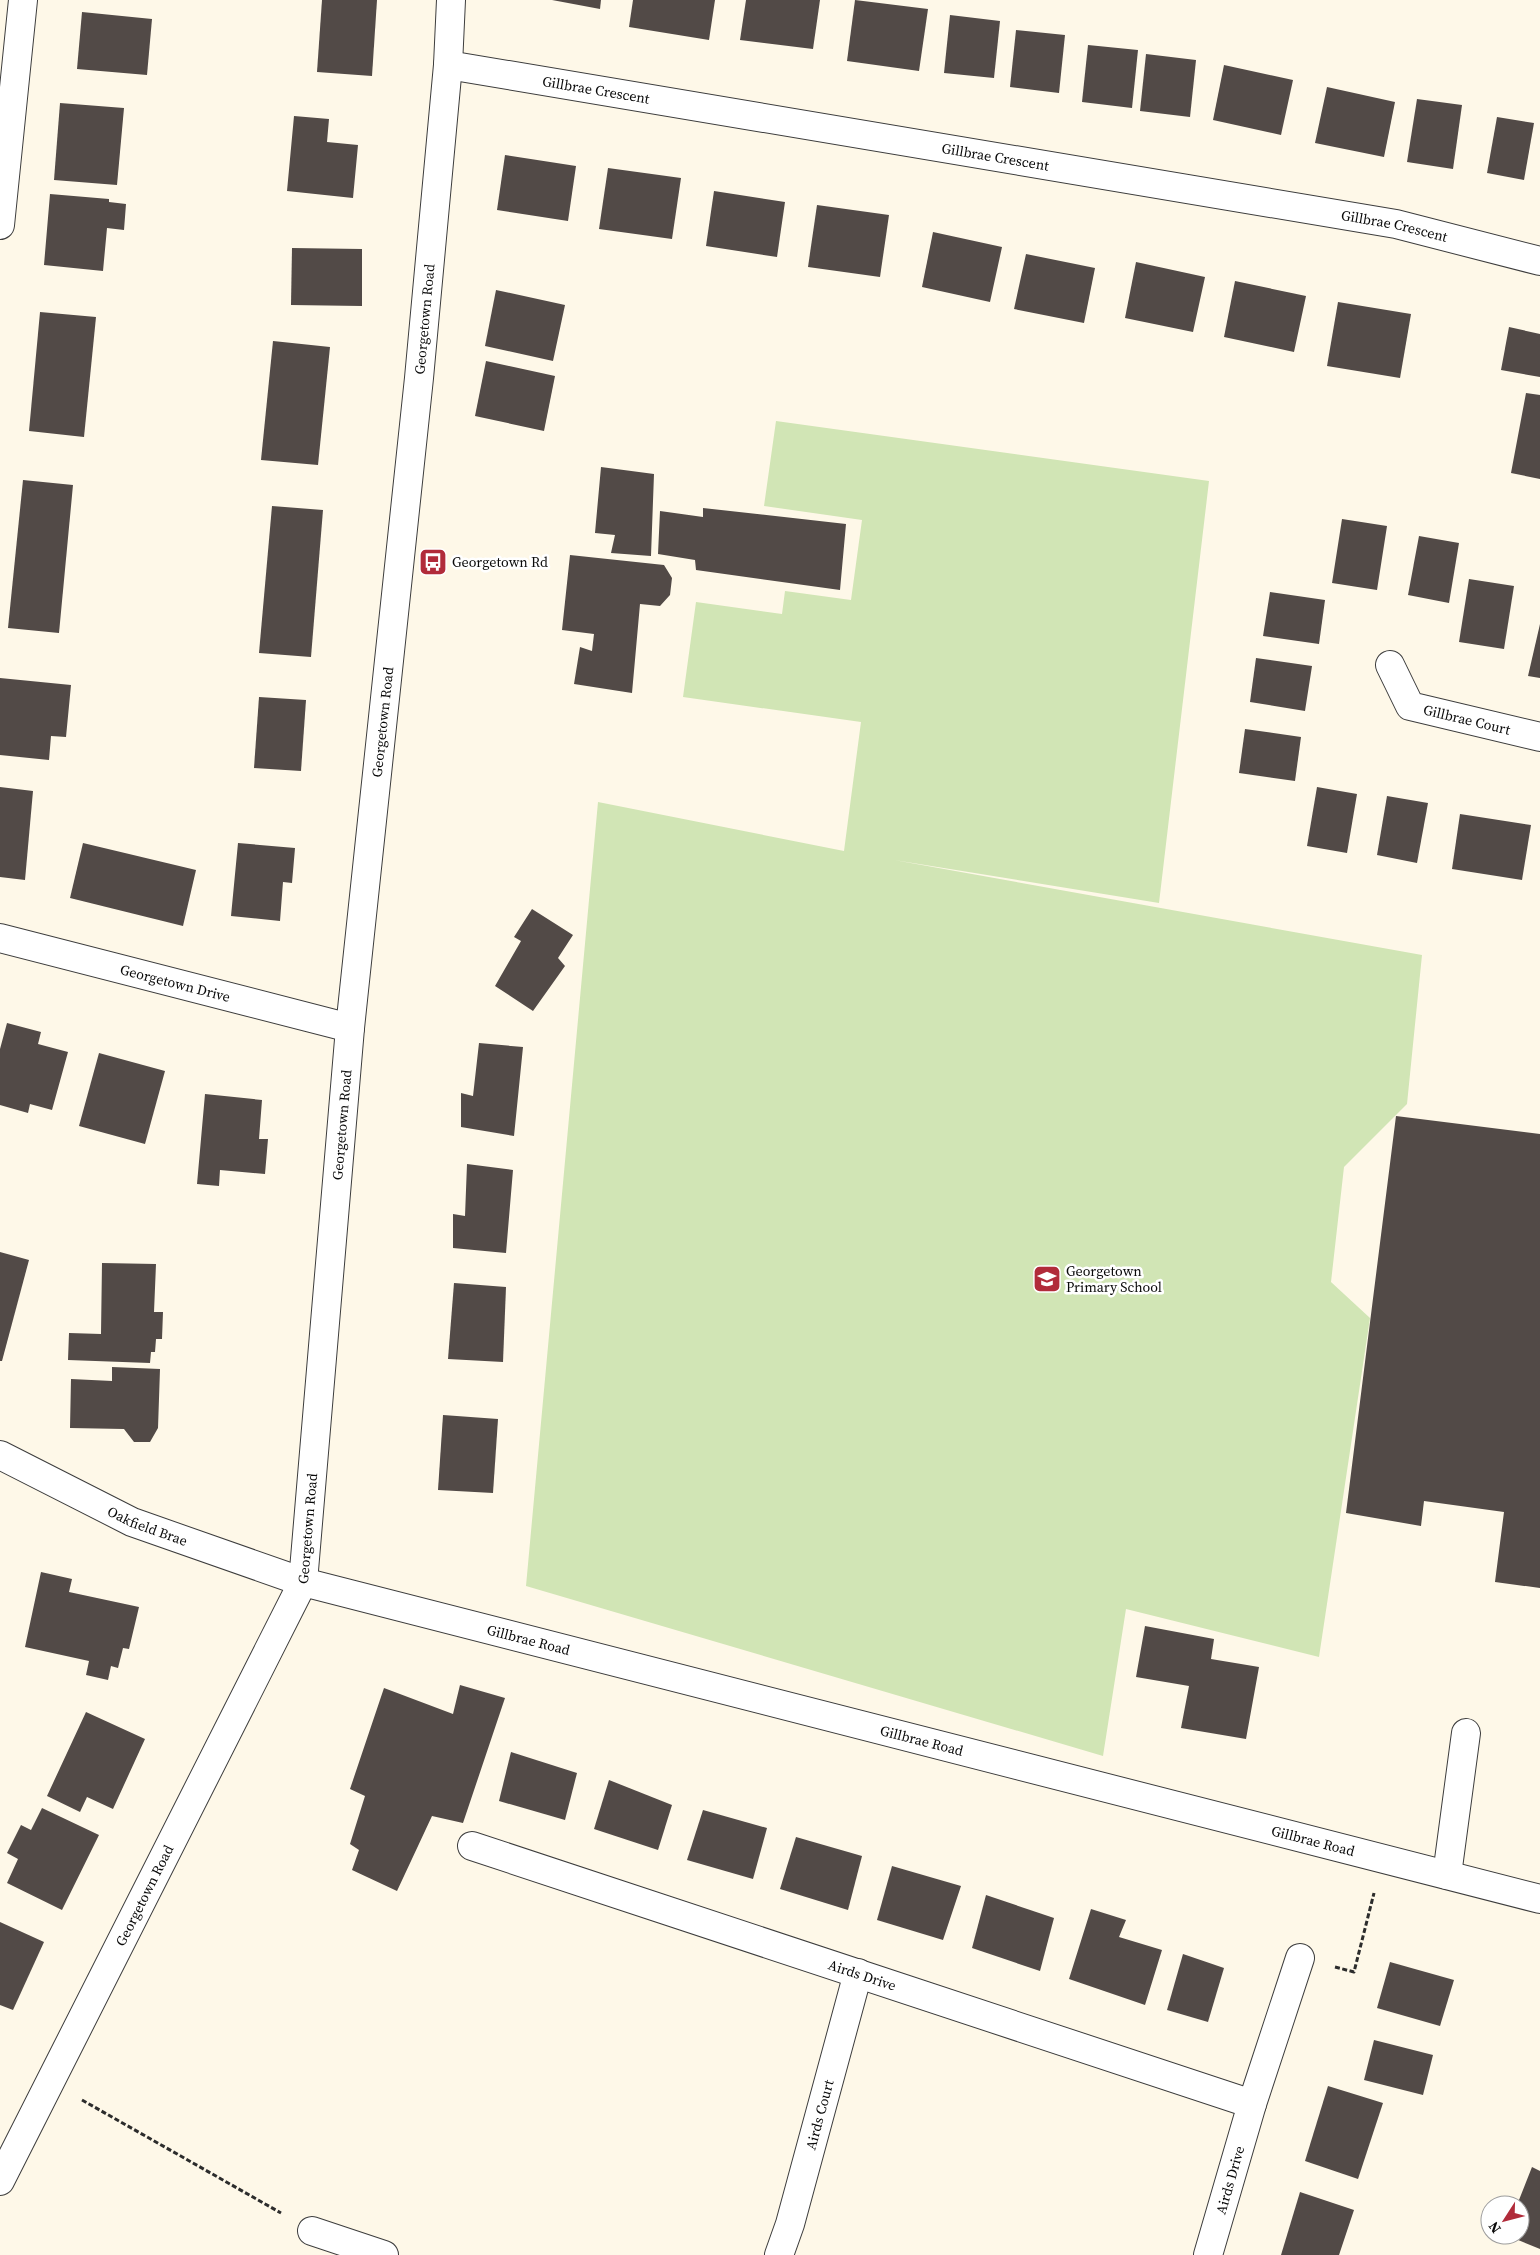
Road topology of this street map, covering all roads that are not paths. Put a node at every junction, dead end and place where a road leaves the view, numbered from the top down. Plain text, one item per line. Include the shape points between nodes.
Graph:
1 (23, 0) edge
2 (451, 0) edge
3 (448, 65) junction
4 (0, 225) edge
5 (1540, 261) edge
6 (1390, 665) dead end
7 (1540, 737) edge
8 (0, 938) edge
9 (350, 1028) junction
10 (0, 1455) edge
11 (303, 1582) junction
12 (1466, 1734) dead end
13 (472, 1846) dead end
14 (1447, 1875) junction
15 (1540, 1899) edge
16 (1300, 1958) road end
17 (858, 1973) junction
18 (1252, 2104) junction
19 (0, 2181) edge
20 (312, 2231) road end
21 (384, 2255) edge
22 (779, 2255) edge
23 (1208, 2255) edge

1 - 4 street
2 - 3 street, Georgetown Road
3 - 5 street, Gillbrae Crescent via 1396,224
3 - 9 street, Georgetown Road via 419,378
6 - 7 street, Gillbrae Court via 1410,706
8 - 9 street, Georgetown Drive
9 - 11 street, Georgetown Road
10 - 11 street, Oakfield Brae via 132,1522
11 - 14 street, Gillbrae Road
11 - 19 street, Georgetown Road
12 - 14 street
13 - 17 street, Airds Drive
14 - 15 street, Gillbrae Road
16 - 18 street, Airds Drive
17 - 18 street, Airds Drive
17 - 22 street, Airds Court
18 - 23 street, Airds Drive
20 - 21 street

